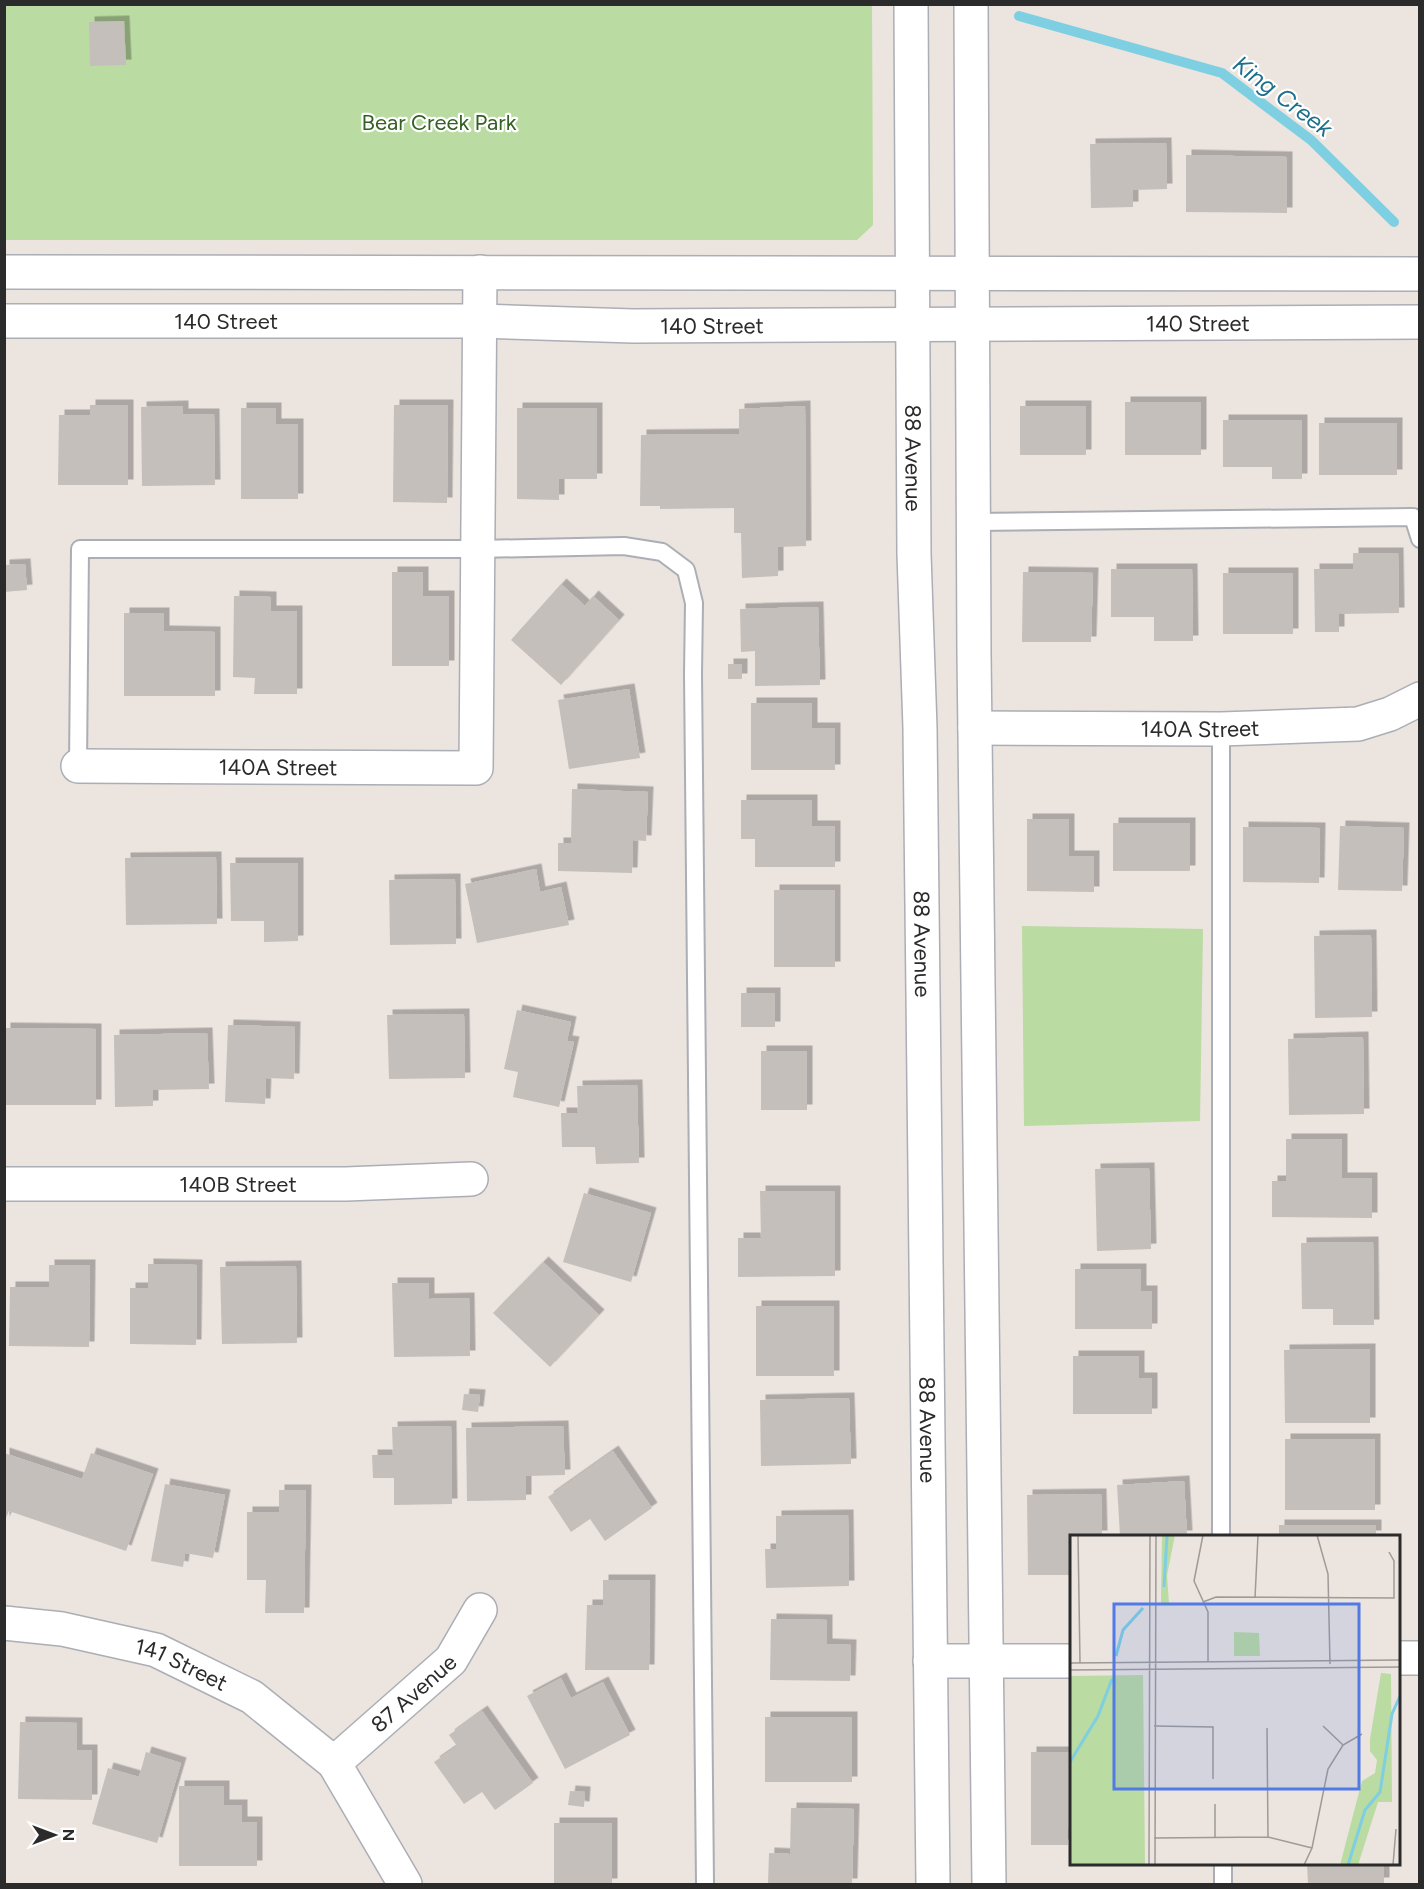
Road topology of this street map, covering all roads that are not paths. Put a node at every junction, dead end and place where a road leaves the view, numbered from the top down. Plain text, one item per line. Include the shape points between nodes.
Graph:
1 (912, 4) edge
2 (970, 4) edge
3 (4, 272) edge
4 (480, 272) junction
5 (913, 274) junction
6 (972, 274) junction
7 (1419, 274) edge
8 (4, 321) edge
9 (480, 321) junction
10 (1419, 322) edge
11 (913, 324) junction
12 (972, 325) junction
13 (974, 522) junction
14 (1419, 539) edge
15 (478, 549) junction
16 (1419, 699) edge
17 (975, 728) junction
18 (1221, 729) junction
19 (78, 766) joint
20 (471, 1179) dead end
21 (4, 1184) edge
22 (1221, 1535) edge
23 (480, 1610) dead end
24 (4, 1623) edge
25 (1400, 1658) edge
26 (1419, 1658) edge
27 (930, 1661) junction
28 (1070, 1661) edge
29 (987, 1662) junction
30 (334, 1763) junction
31 (1223, 1865) edge
32 (405, 1884) edge
33 (705, 1884) edge
34 (933, 1884) edge
35 (989, 1884) edge
36 (1223, 1884) edge

1 - 5 main road, 88 Avenue
2 - 6 main road
3 - 4 main road
4 - 5 main road
4 - 9 main road
5 - 6 main road
5 - 11 main road, 88 Avenue
6 - 7 main road
6 - 12 main road
8 - 9 main road, 140 Street
9 - 11 main road, 140 Street via 633,326
9 - 15 main road
10 - 12 main road, 140 Street
11 - 12 main road, 140 Street
11 - 27 main road, 88 Avenue
12 - 13 main road
13 - 14 lane via 1413,517
13 - 17 main road
15 - 19 lane via 81,549
15 - 19 main road, 140A Street via 476,768
15 - 33 lane via 624,546 662,552 686,570 694,603
16 - 18 main road, 140A Street via 1358,724
17 - 18 main road, 140A Street
17 - 29 main road
18 - 22 lane
20 - 21 main road, 140B Street via 346,1184
23 - 30 main road, 87 Avenue via 451,1660
24 - 30 main road, 141 Street via 62,1629 156,1650 252,1697
25 - 26 main road
27 - 29 main road
27 - 34 main road, 88 Avenue
28 - 29 main road
29 - 35 main road
30 - 32 main road
31 - 36 lane

